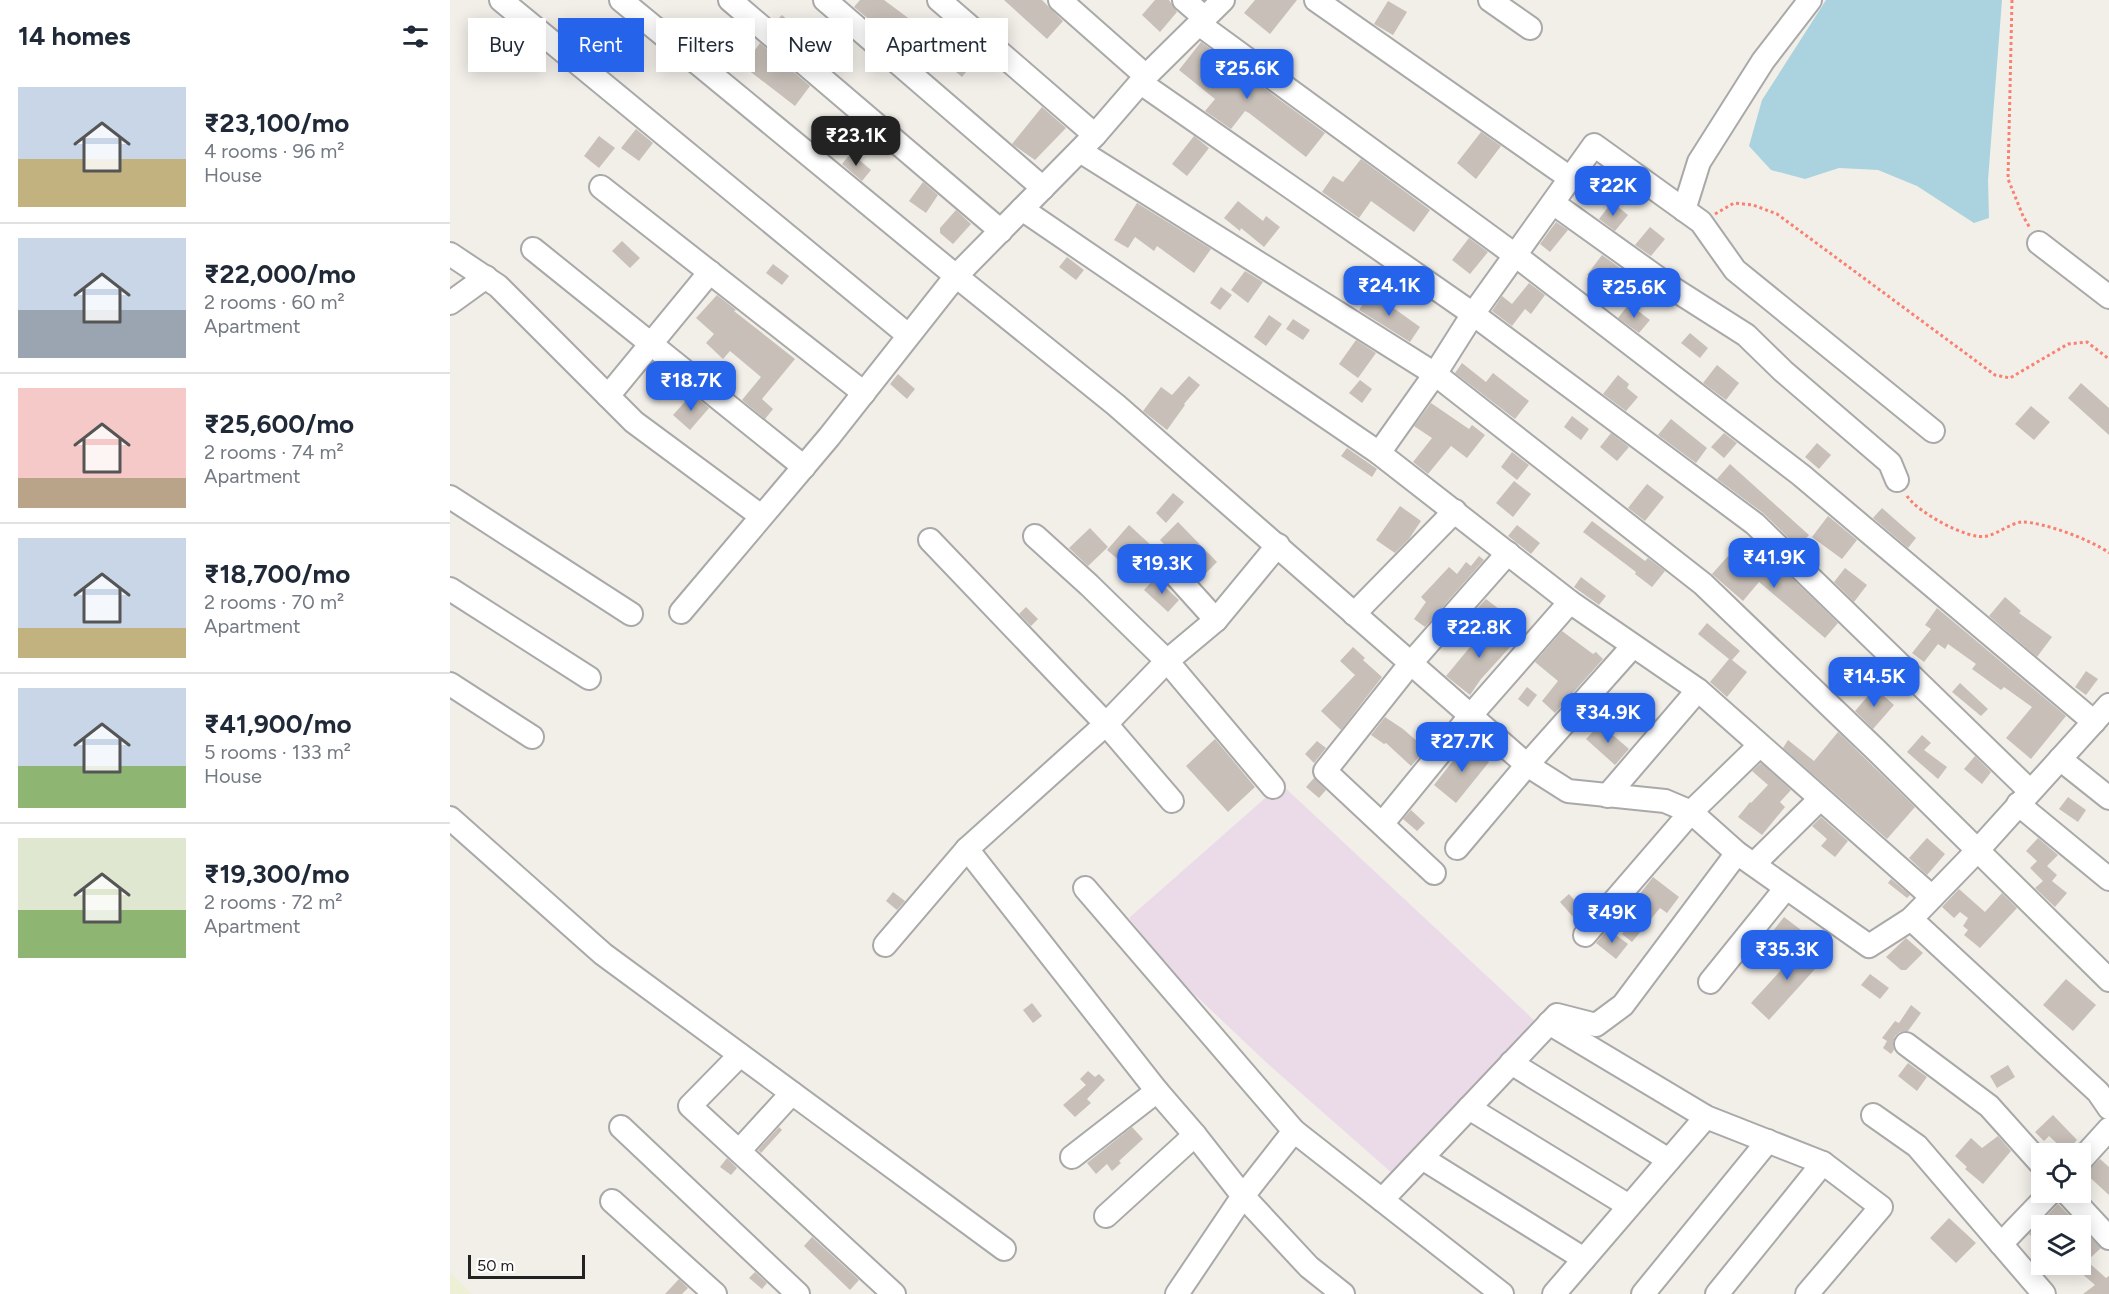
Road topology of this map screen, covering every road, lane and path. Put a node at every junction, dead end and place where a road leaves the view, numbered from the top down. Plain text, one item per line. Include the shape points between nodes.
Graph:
1 (501, 0) edge
2 (621, 0) edge
3 (730, 0) edge
4 (825, 0) edge
5 (939, 0) edge
6 (1060, 0) edge
7 (1184, 0) edge
8 (1223, 0) edge
9 (1316, 0) edge
10 (1490, 0) edge
11 (1810, 0) edge
12 (2012, 0) edge
13 (1202, 21) junction
14 (1530, 28) dead end
15 (1144, 79) junction
16 (1088, 143) junction
17 (1570, 178) junction
18 (601, 187) dead end
19 (1043, 188) junction
20 (1553, 203) junction
21 (1022, 209) junction
22 (1692, 216) junction
23 (1001, 231) junction
24 (2039, 243) joint
25 (533, 249) dead end
26 (450, 254) edge
27 (1515, 255) junction
28 (710, 272) junction
29 (956, 276) junction
30 (486, 277) junction
31 (2109, 297) edge
32 (450, 303) edge
33 (1473, 315) junction
34 (908, 335) junction
35 (651, 344) junction
36 (2109, 359) edge
37 (1435, 374) junction
38 (864, 393) junction
39 (608, 396) junction
40 (1933, 431) dead end
41 (1379, 453) junction
42 (804, 467) junction
43 (1896, 480) joint
44 (450, 497) edge
45 (1455, 511) junction
46 (761, 516) junction
47 (1035, 536) dead end
48 (930, 540) dead end
49 (1278, 546) junction
50 (1508, 553) junction
51 (2109, 553) edge
52 (1160, 558) dead end
53 (450, 589) edge
54 (1570, 602) junction
55 (681, 612) dead end
56 (631, 614) dead end
57 (1354, 614) junction
58 (1216, 620) junction
59 (1633, 646) junction
60 (1167, 661) junction
61 (1410, 664) junction
62 (589, 678) dead end
63 (450, 684) edge
64 (1698, 690) junction
65 (2101, 714) edge
66 (1471, 715) junction
67 (1106, 724) junction
68 (532, 737) dead end
69 (1759, 746) junction
70 (2060, 759) junction
71 (1527, 765) junction
72 (1273, 787) dead end
73 (1606, 796) junction
74 (2024, 798) junction
75 (2109, 798) edge
76 (1820, 799) junction
77 (1172, 801) dead end
78 (1691, 812) junction
79 (450, 818) edge
80 (1382, 824) junction
81 (1457, 848) dead end
82 (967, 849) junction
83 (1977, 850) junction
84 (1746, 858) junction
85 (1434, 873) dead end
86 (2109, 879) edge
87 (1085, 888) dead end
88 (1786, 888) junction
89 (1932, 897) junction
90 (1911, 919) junction
91 (1585, 935) dead end
92 (885, 945) dead end
93 (2109, 980) edge
94 (1710, 982) dead end
95 (1549, 1023) junction
96 (1906, 1044) dead end
97 (740, 1055) junction
98 (1511, 1063) junction
99 (1157, 1091) junction
100 (792, 1093) junction
101 (1469, 1108) junction
102 (2109, 1108) edge
103 (1873, 1115) dead end
104 (1706, 1117) junction
105 (621, 1126) dead end
106 (2109, 1129) edge
107 (1294, 1131) junction
108 (1195, 1135) junction
109 (1768, 1141) junction
110 (2091, 1149) edge
111 (739, 1151) junction
112 (2031, 1153) edge
113 (1072, 1157) dead end
114 (1422, 1158) junction
115 (1669, 1160) junction
116 (1823, 1163) junction
117 (1243, 1196) junction
118 (1382, 1200) junction
119 (612, 1202) dead end
120 (2040, 1203) edge
121 (2076, 1203) edge
122 (1629, 1206) junction
123 (1106, 1216) dead end
124 (2109, 1238) edge
125 (2001, 1244) junction
126 (1004, 1249) dead end
127 (1584, 1259) junction
128 (715, 1294) edge
129 (798, 1294) edge
130 (894, 1294) edge
131 (1177, 1294) edge
132 (1343, 1294) edge
133 (1502, 1294) edge
134 (1554, 1294) edge
135 (1643, 1294) edge
136 (1717, 1294) edge
137 (1807, 1294) edge
138 (2044, 1294) edge

1 - 34 street
2 - 29 street
3 - 23 street
4 - 19 street
5 - 16 street
6 - 15 street
7 - 13 street
8 - 13 street
9 - 17 street
10 - 14 street
11 - 22 street via 1763,61 1699,162
12 - 24 path via 2008,179
13 - 15 street
13 - 27 street
15 - 16 street
15 - 33 street
16 - 19 street
16 - 37 street
17 - 20 street
17 - 22 street via 1594,145
18 - 28 street
19 - 21 street
20 - 27 street
20 - 43 street via 1669,286 1746,335 1890,463
21 - 23 street
21 - 41 street
22 - 36 path via 1734,203 1777,214 1995,375 2010,378 2068,344 2087,342
22 - 40 street via 1735,270
23 - 29 street
24 - 31 street
25 - 35 street
26 - 30 street
27 - 33 street
27 - 65 street via 1801,475
28 - 35 street
28 - 38 street
29 - 34 street
29 - 49 street via 1116,405
30 - 32 street
30 - 39 street
33 - 37 street
33 - 74 street via 1755,524
34 - 38 street
35 - 39 street
35 - 42 street
37 - 41 street
37 - 83 street via 1703,584
38 - 42 street
39 - 46 street via 634,422
41 - 45 street
42 - 46 street
43 - 51 path via 1911,503 1968,535 1985,536 2021,522 2077,536
44 - 56 street
45 - 50 street
45 - 57 street
46 - 55 street
47 - 60 street
48 - 67 street
49 - 57 street
49 - 58 street
50 - 54 street
50 - 61 street
52 - 58 street
53 - 62 street
54 - 59 street
54 - 66 street
57 - 61 street
58 - 60 street
59 - 64 street
59 - 71 street
60 - 67 street
60 - 72 street
61 - 66 street
61 - 80 street via 1325,771
63 - 68 street
64 - 69 street
64 - 73 street
65 - 70 street
66 - 71 street
66 - 80 street
67 - 77 street
67 - 82 street
69 - 76 street
69 - 78 street
70 - 74 street
70 - 75 street
71 - 73 street via 1569,791
71 - 81 street
73 - 78 street via 1665,801
74 - 83 street
74 - 86 street
76 - 84 street
76 - 89 street
78 - 84 street
78 - 91 street
79 - 97 street via 603,954
80 - 85 street
82 - 92 street
82 - 99 street
83 - 89 street
83 - 93 street
84 - 88 street
84 - 95 street via 1623,1005 1596,1025 1557,1015
87 - 107 street
88 - 90 street via 1869,946
88 - 94 street
89 - 90 street
90 - 102 street via 2098,1092
95 - 98 street
95 - 104 street
96 - 112 street via 1989,1106
97 - 100 street
97 - 111 street via 690,1106
98 - 101 street
98 - 115 street
99 - 108 street
99 - 113 street
100 - 111 street
100 - 126 street
101 - 114 street
101 - 122 street
103 - 125 street via 1917,1146
104 - 109 street
104 - 115 street
105 - 129 street
106 - 110 street
107 - 117 street
107 - 118 street
108 - 117 street
108 - 123 street
109 - 116 street
109 - 135 street
111 - 130 street
114 - 118 street
114 - 127 street
115 - 122 street
116 - 136 street
116 - 137 street via 1881,1207
117 - 131 street
117 - 132 street via 1309,1267
118 - 133 street
119 - 128 street
120 - 125 street
121 - 124 street
122 - 127 street
125 - 138 street
127 - 134 street

